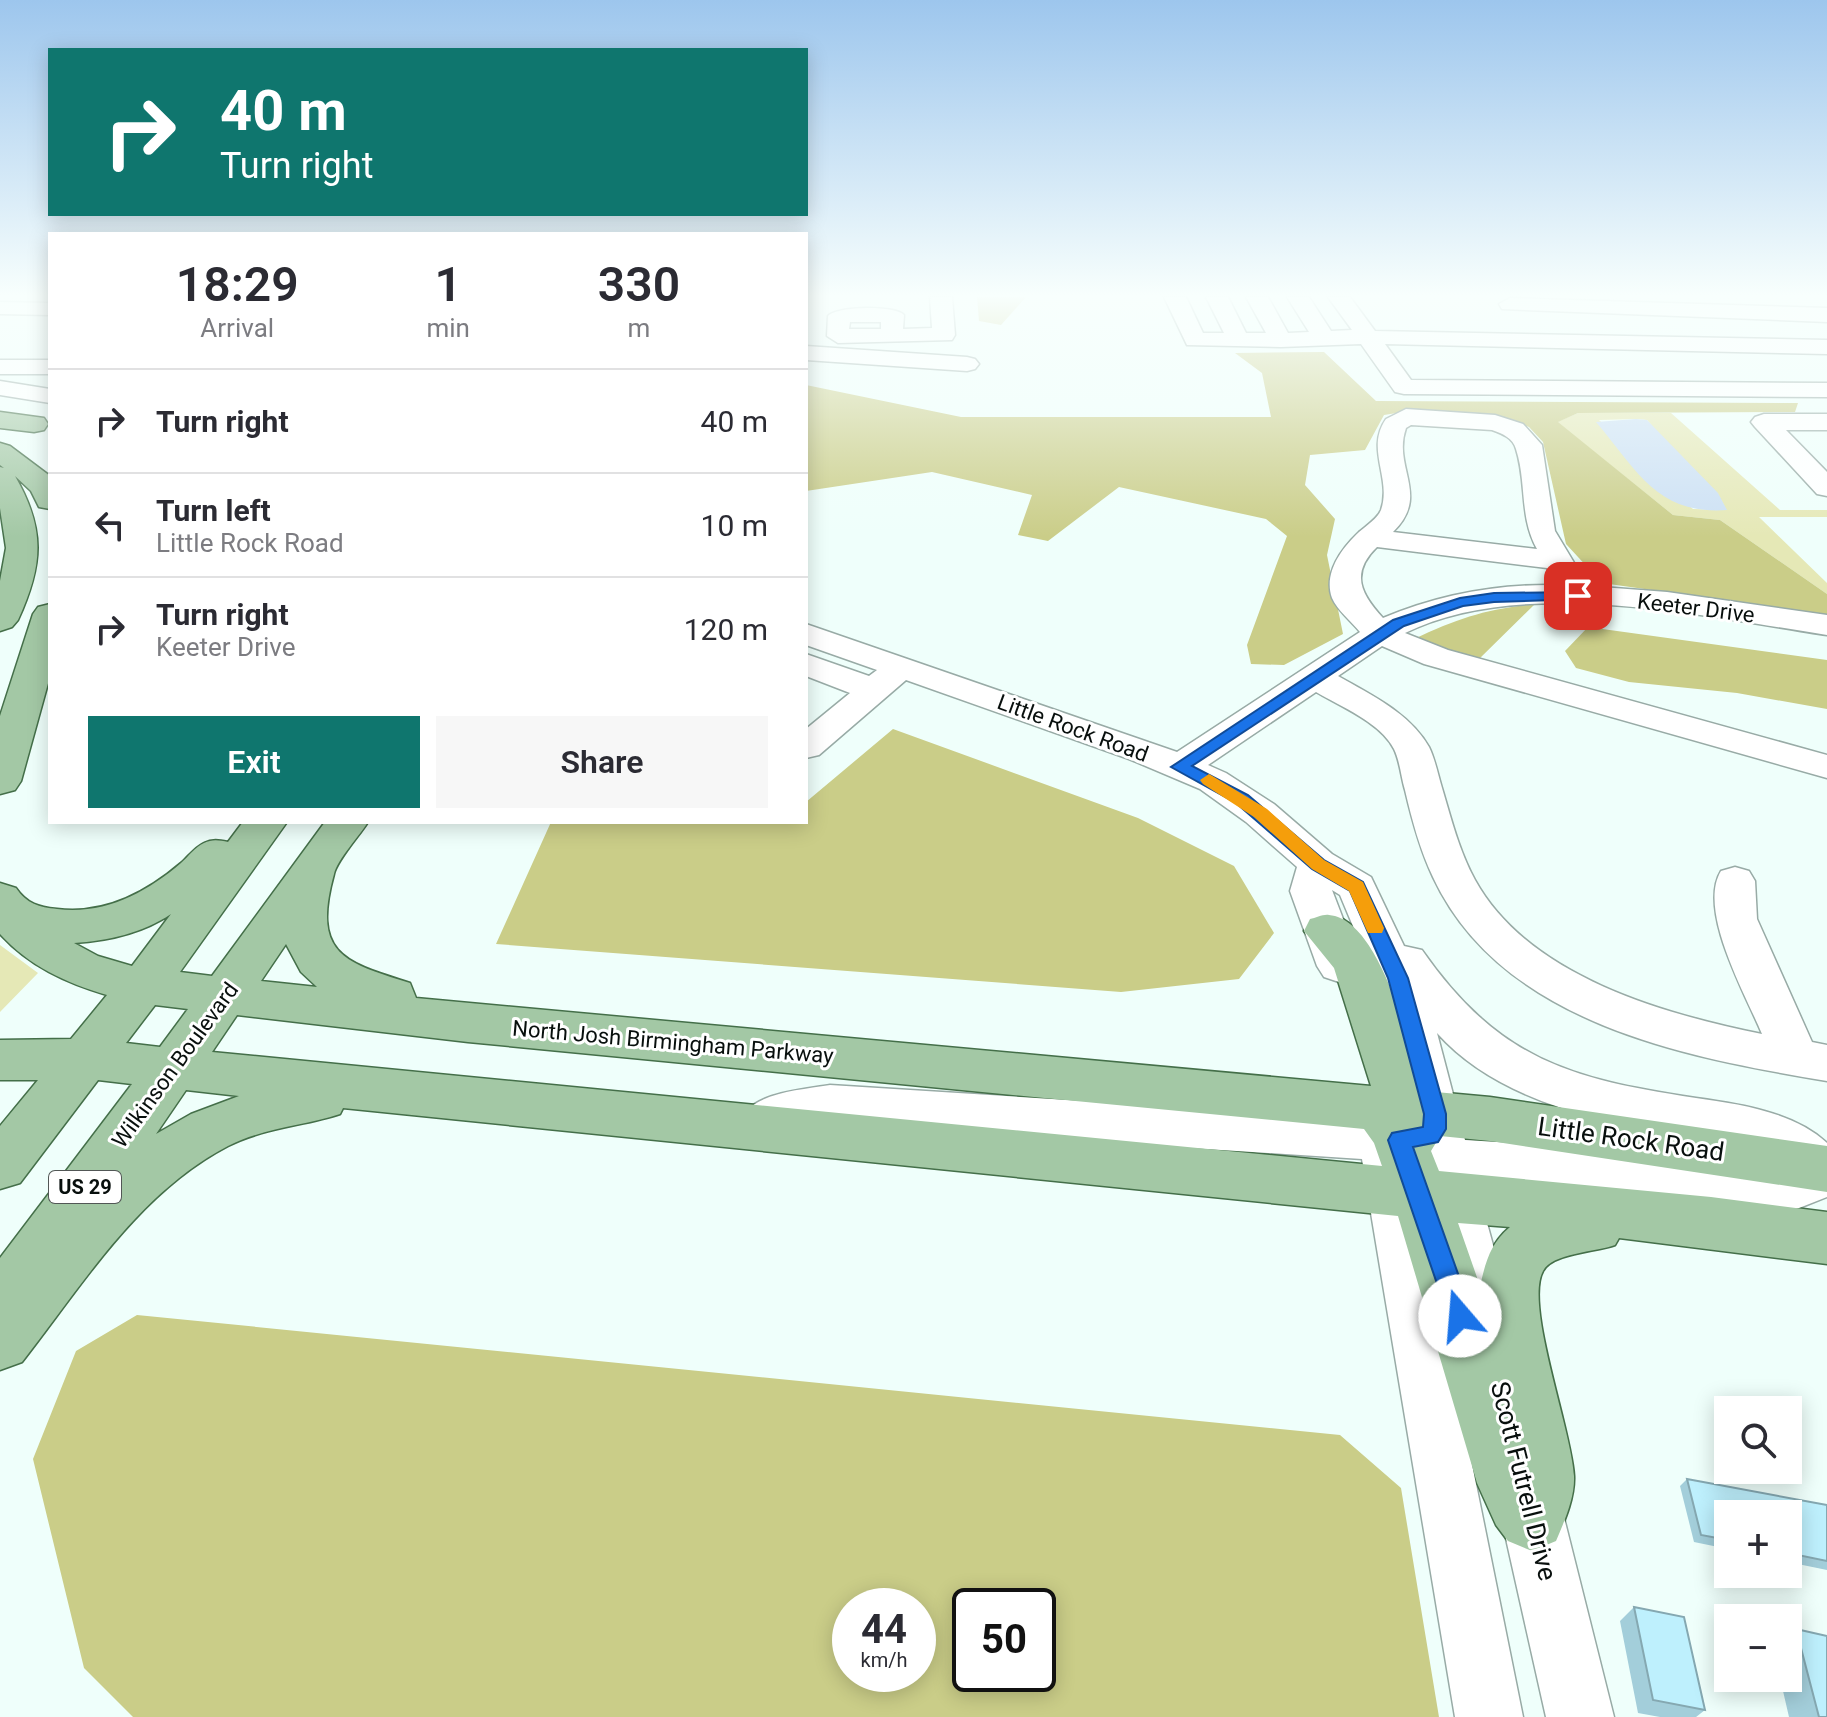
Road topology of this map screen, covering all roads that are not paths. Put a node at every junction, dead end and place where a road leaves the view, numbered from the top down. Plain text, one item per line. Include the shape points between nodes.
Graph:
1 (1396, 377) edge
2 (1692, 377) edge
3 (0, 388) edge
4 (1706, 390) junction
5 (1827, 390) edge
6 (48, 396) edge
7 (0, 420) edge
8 (1827, 422) edge
9 (45, 424) edge
10 (0, 452) edge
11 (0, 476) edge
12 (1826, 485) edge
13 (48, 494) edge
14 (1371, 538) junction
15 (1560, 561) junction
16 (1578, 596) junction
17 (0, 620) edge
18 (48, 620) edge
19 (1827, 625) edge
20 (1380, 634) junction
21 (812, 651) edge
22 (901, 667) junction
23 (1315, 677) junction
24 (874, 690) junction
25 (808, 745) edge
26 (1180, 767) junction
27 (1827, 767) edge
28 (2, 768) edge
29 (242, 824) edge
30 (264, 824) edge
31 (334, 841) edge
32 (1735, 881) dead end
33 (3, 904) edge
34 (1348, 923) junction
35 (143, 986) junction
36 (225, 996) junction
37 (468, 1023) junction
38 (86, 1059) junction
39 (0, 1060) edge
40 (1811, 1061) edge
41 (172, 1070) junction
42 (432, 1097) junction
43 (1413, 1151) junction
44 (0, 1166) edge
45 (1823, 1168) edge
46 (1650, 1216) junction
47 (1827, 1238) edge
48 (0, 1306) edge
49 (0, 1341) edge
50 (1532, 1517) junction
51 (1489, 1717) edge
52 (1580, 1717) edge

1 - 4 street via 1404,387
2 - 4 street
3 - 6 street
4 - 5 street
7 - 9 main road
8 - 12 street via 1764,422
10 - 13 main road
11 - 17 main road via 16,502 23,532 21,566
14 - 15 street
14 - 15 street via 1394,515 1397,477 1389,446 1395,424 1406,417 1495,423 1514,429 1529,445 1541,531
14 - 20 street via 1354,553 1345,582 1352,607
15 - 16 street
16 - 19 street, Keeter Drive
16 - 20 street, Keeter Drive via 1460,603
18 - 28 main road
20 - 23 street, Keeter Drive
20 - 27 street via 1436,657
21 - 22 street, Little Rock Road
21 - 24 street
22 - 24 street
22 - 26 street, Little Rock Road
23 - 26 street, Keeter Drive
23 - 40 street via 1405,737 1460,891 1481,920 1534,967 1632,1020 1706,1042
24 - 25 street
26 - 34 street, Little Rock Road via 1242,799 1318,864 1311,891
29 - 33 main road via 185,886 127,918 66,926 24,918
30 - 35 main road
31 - 36 main road, Wilkinson Boulevard / US 29
31 - 37 main road via 308,890 303,920 320,964 361,989 445,1007
32 - 40 street via 1736,919
33 - 35 main road, North Josh Birmingham Parkway via 31,935 69,963
34 - 43 main road via 1344,946 1357,965
34 - 45 street via 1381,923 1435,1004 1513,1067 1601,1102 1756,1131 1793,1146
35 - 36 main road, North Josh Birmingham Parkway
35 - 38 main road
36 - 37 main road, North Josh Birmingham Parkway
36 - 41 main road, Wilkinson Boulevard / US 29
37 - 43 main road, North Josh Birmingham Parkway
38 - 39 main road
38 - 41 main road
38 - 44 main road
41 - 42 main road
41 - 48 main road, Wilkinson Boulevard / US 29
42 - 43 main road via 757,1128
42 - 49 main road via 297,1102 234,1119 181,1145 118,1195
43 - 45 main road, Little Rock Road via 1615,1136
43 - 46 main road
43 - 50 main road via 1499,1450
43 - 51 street
46 - 47 main road
46 - 50 main road via 1635,1227 1550,1229 1515,1255 1509,1285 1513,1331 1542,1484
50 - 52 street, Scott Futrell Drive

